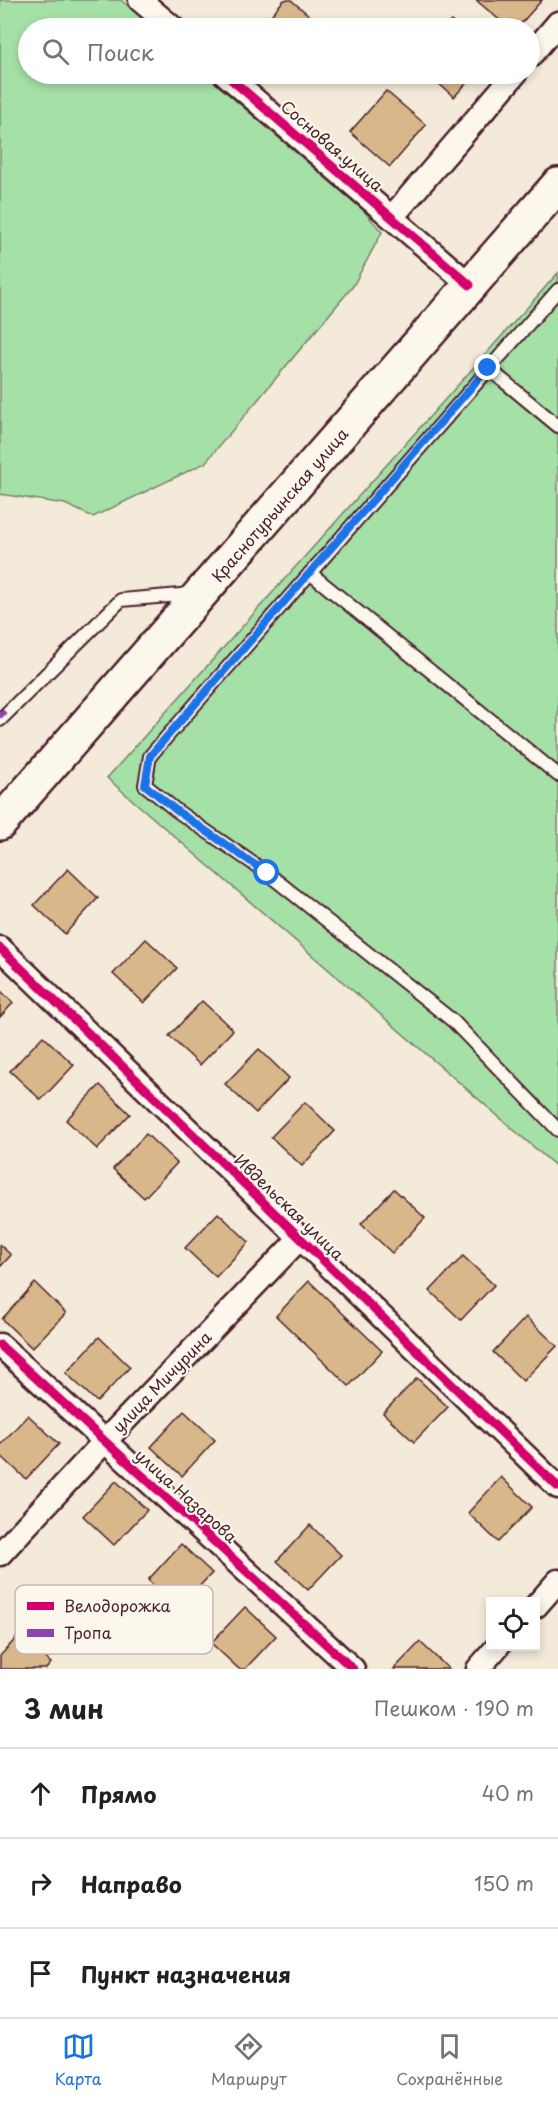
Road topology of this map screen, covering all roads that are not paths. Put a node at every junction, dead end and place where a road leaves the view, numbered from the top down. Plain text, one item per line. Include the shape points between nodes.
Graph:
1 (140, 0) edge
2 (161, 18) edge
3 (558, 23) edge
4 (540, 44) edge
5 (237, 84) edge
6 (506, 84) edge
7 (558, 185) edge
8 (392, 217) junction
9 (471, 285) junction
10 (558, 290) edge
11 (488, 368) junction
12 (558, 426) edge
13 (310, 573) junction
14 (202, 593) junction
15 (0, 720) edge
16 (558, 775) edge
17 (0, 823) edge
18 (0, 948) edge
19 (558, 1130) edge
20 (300, 1238) junction
21 (0, 1345) edge
22 (104, 1442) junction
23 (558, 1487) edge
24 (0, 1554) edge
25 (558, 1581) edge
26 (540, 1601) edge
27 (494, 1651) edge
28 (353, 1669) edge
29 (478, 1669) edge

1 - 2 street
3 - 4 street
5 - 8 street, Сосновая улица
6 - 8 street
7 - 9 main road, Краснотурьинская улица
8 - 9 street, Сосновая улица
9 - 14 main road, Краснотурьинская улица
10 - 11 lane
11 - 12 lane
11 - 13 lane
13 - 16 lane
13 - 19 lane via 150,756 145,785 267,873 453,1021
14 - 15 lane via 121,600
14 - 17 main road, Краснотурьинская улица
18 - 20 street, Ивдельская улица
20 - 22 street, улица Мичурина
20 - 23 street, Ивдельская улица
21 - 22 street, улица Назарова
22 - 24 street, улица Мичурина
22 - 28 street, улица Назарова
25 - 26 street
27 - 29 street

